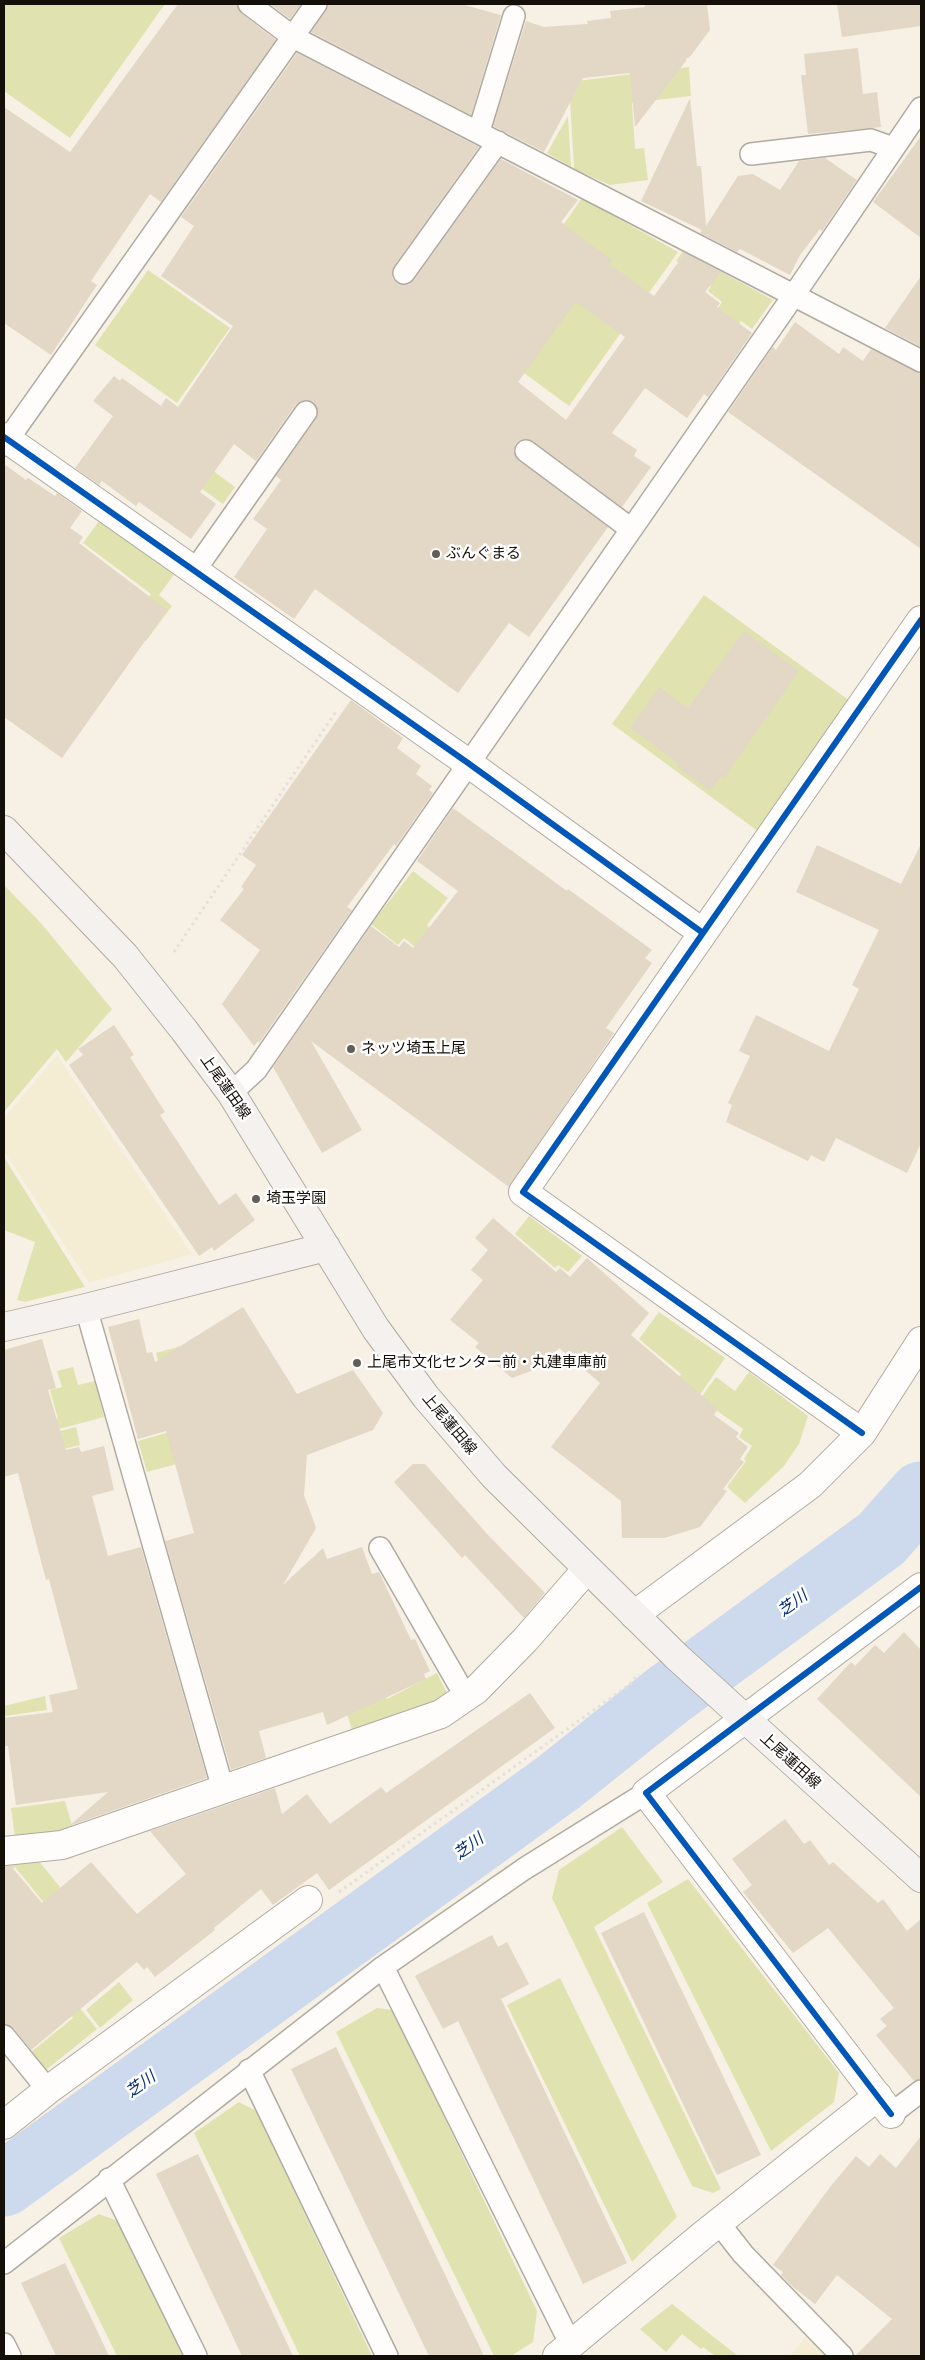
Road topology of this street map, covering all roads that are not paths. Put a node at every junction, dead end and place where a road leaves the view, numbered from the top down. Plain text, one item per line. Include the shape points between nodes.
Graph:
1 (249, 4) edge
2 (316, 4) edge
3 (514, 16) dead end
4 (293, 36) junction
5 (921, 108) edge
6 (479, 132) junction
7 (498, 142) junction
8 (893, 148) junction
9 (751, 154) dead end
10 (404, 273) dead end
11 (794, 294) junction
12 (921, 361) edge
13 (306, 412) dead end
14 (5, 441) edge
15 (526, 451) dead end
16 (631, 529) junction
17 (195, 570) junction
18 (921, 620) edge
19 (468, 763) junction
20 (4, 830) edge
21 (703, 933) junction
22 (231, 1093) junction
23 (326, 1247) junction
24 (86, 1308) junction
25 (4, 1310) edge
26 (33, 1319) junction
27 (4, 1327) edge
28 (921, 1341) edge
29 (862, 1433) junction
30 (380, 1548) dead end
31 (586, 1570) junction
32 (921, 1587) edge
33 (634, 1615) junction
34 (466, 1697) junction
35 (736, 1711) junction
36 (222, 1790) junction
37 (646, 1793) junction
38 (4, 1851) edge
39 (921, 1878) edge
40 (308, 1900) road end
41 (383, 1967) junction
42 (4, 2036) edge
43 (249, 2070) junction
44 (48, 2090) junction
45 (921, 2090) edge
46 (885, 2105) junction
47 (4, 2125) edge
48 (109, 2180) junction
49 (718, 2222) junction
50 (4, 2263) edge
51 (4, 2344) edge
52 (564, 2351) edge
53 (10, 2356) edge
54 (196, 2356) edge
55 (386, 2356) edge
56 (842, 2356) edge

1 - 4 lane
2 - 4 lane
3 - 6 lane
4 - 6 lane
4 - 14 lane
5 - 8 lane
6 - 7 lane
7 - 10 lane
7 - 11 lane
8 - 9 lane via 871,140
8 - 11 lane
11 - 12 lane
11 - 16 lane
13 - 17 lane
14 - 17 street
15 - 16 lane
16 - 19 lane
17 - 19 street
18 - 21 street
19 - 21 street
19 - 22 lane via 256,1070
20 - 22 main road, 上尾蓮田線 via 126,956
21 - 29 street via 523,1192
22 - 23 main road, 上尾蓮田線
23 - 24 main road
23 - 31 main road, 上尾蓮田線 via 376,1329 426,1397 494,1476
24 - 26 main road
24 - 36 lane
25 - 26 lane
26 - 27 main road
28 - 29 street
29 - 33 street via 810,1485
30 - 34 lane
31 - 33 main road, 上尾蓮田線
31 - 34 street via 525,1640
32 - 35 street
33 - 35 main road, 上尾蓮田線
34 - 36 street via 441,1714
35 - 37 street
35 - 39 main road, 上尾蓮田線
36 - 38 street via 62,1845
37 - 41 lane via 524,1869
37 - 46 street
40 - 44 street
41 - 43 lane
41 - 52 lane via 550,2307
42 - 44 lane
43 - 48 lane
43 - 55 lane
44 - 47 street
45 - 46 lane
46 - 49 street
48 - 50 lane
48 - 54 lane
49 - 52 street
49 - 56 lane via 744,2254
51 - 53 lane

